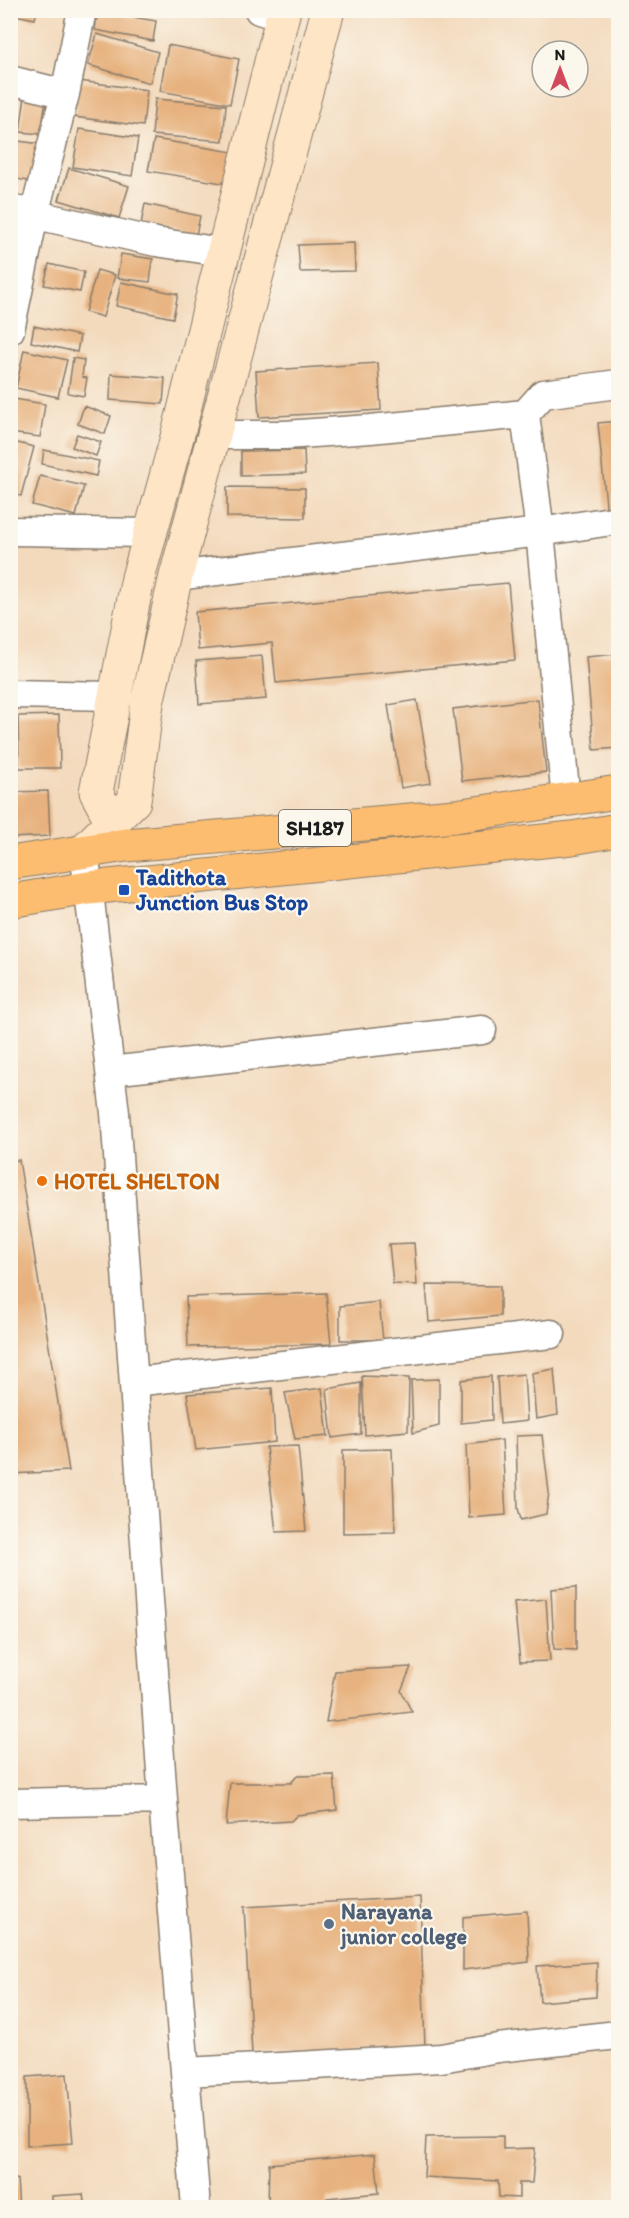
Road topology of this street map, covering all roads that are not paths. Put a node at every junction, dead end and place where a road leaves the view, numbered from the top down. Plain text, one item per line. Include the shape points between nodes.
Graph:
1 (82, 10) edge
2 (328, 10) edge
3 (275, 13) edge
4 (10, 80) edge
5 (65, 94) junction
6 (22, 212) edge
7 (222, 252) junction
8 (10, 330) edge
9 (618, 384) edge
10 (525, 414) junction
11 (212, 435) junction
12 (618, 520) edge
13 (10, 531) edge
14 (540, 532) junction
15 (151, 533) junction
16 (176, 576) junction
17 (10, 694) edge
18 (114, 696) junction
19 (618, 792) edge
20 (566, 800) junction
21 (112, 822) junction
22 (618, 830) edge
23 (84, 850) junction
24 (10, 863) edge
25 (89, 888) junction
26 (10, 901) edge
27 (482, 1030) dead end
28 (110, 1071) junction
29 (551, 1334) dead end
30 (134, 1382) junction
31 (163, 1800) junction
32 (10, 1803) edge
33 (618, 2035) edge
34 (186, 2073) junction
35 (196, 2208) edge

1 - 5 street
2 - 11 main road
3 - 7 main road
4 - 5 street
5 - 6 street
6 - 7 street via 156,242
6 - 8 street
7 - 15 main road
9 - 10 street via 543,394
10 - 11 street via 338,432
10 - 14 street
11 - 16 main road
12 - 14 street
13 - 15 street
14 - 16 street
14 - 20 street
15 - 18 main road
16 - 21 main road via 147,703 134,801
17 - 18 street
18 - 21 main road via 96,792
19 - 20 main road, SH187
20 - 23 main road, SH187 via 455,816
21 - 23 main road
22 - 25 main road, SH187
23 - 24 main road, SH187
23 - 25 street
25 - 26 main road, SH187
25 - 28 street
27 - 28 street
28 - 30 street
29 - 30 street
30 - 31 street
31 - 32 street
31 - 34 street
33 - 34 street via 441,2058
34 - 35 street

